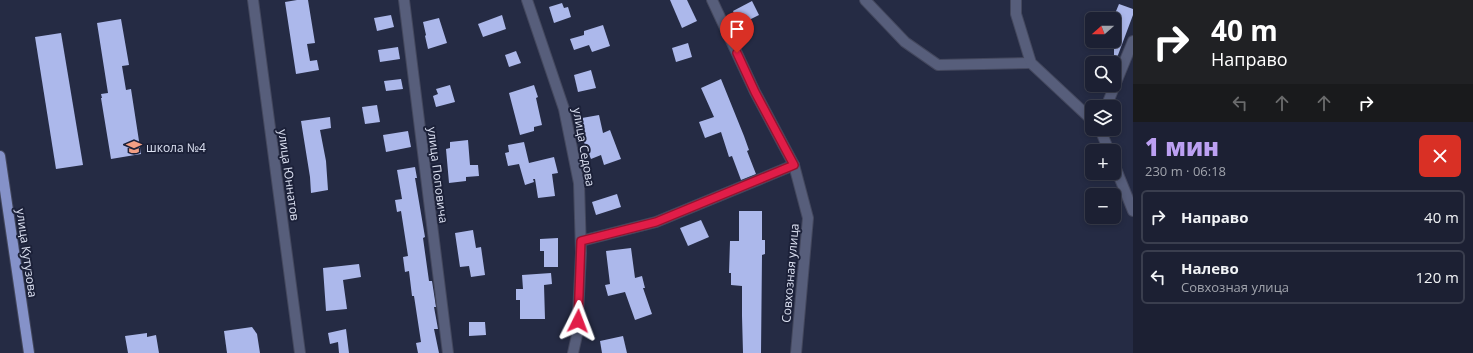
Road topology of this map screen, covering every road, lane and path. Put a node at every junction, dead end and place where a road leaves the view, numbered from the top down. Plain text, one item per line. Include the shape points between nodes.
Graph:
1 (253, 0) edge
2 (404, 0) edge
3 (527, 0) edge
4 (712, 0) edge
5 (865, 0) edge
6 (1016, 0) edge
7 (1133, 40) edge
8 (1031, 63) junction
9 (1109, 100) edge
10 (1085, 113) edge
11 (0, 156) edge
12 (794, 165) junction
13 (1120, 180) edge
14 (1133, 211) edge
15 (581, 241) junction
16 (29, 353) edge
17 (300, 353) edge
18 (448, 353) edge
19 (573, 353) edge
20 (796, 353) edge

1 - 17 street, улица Юннатов
2 - 18 street, улица Поповича
3 - 15 street, улица Седова via 564,109 579,183
4 - 12 street, Совхозная улица via 755,92
5 - 8 street via 905,42 938,65
6 - 8 street via 1016,14
7 - 9 street
8 - 10 street
11 - 16 main road, улица Кутузова
12 - 15 street via 656,222
12 - 20 street, Совхозная улица via 808,218
13 - 14 street
15 - 19 street, улица Седова via 577,335

